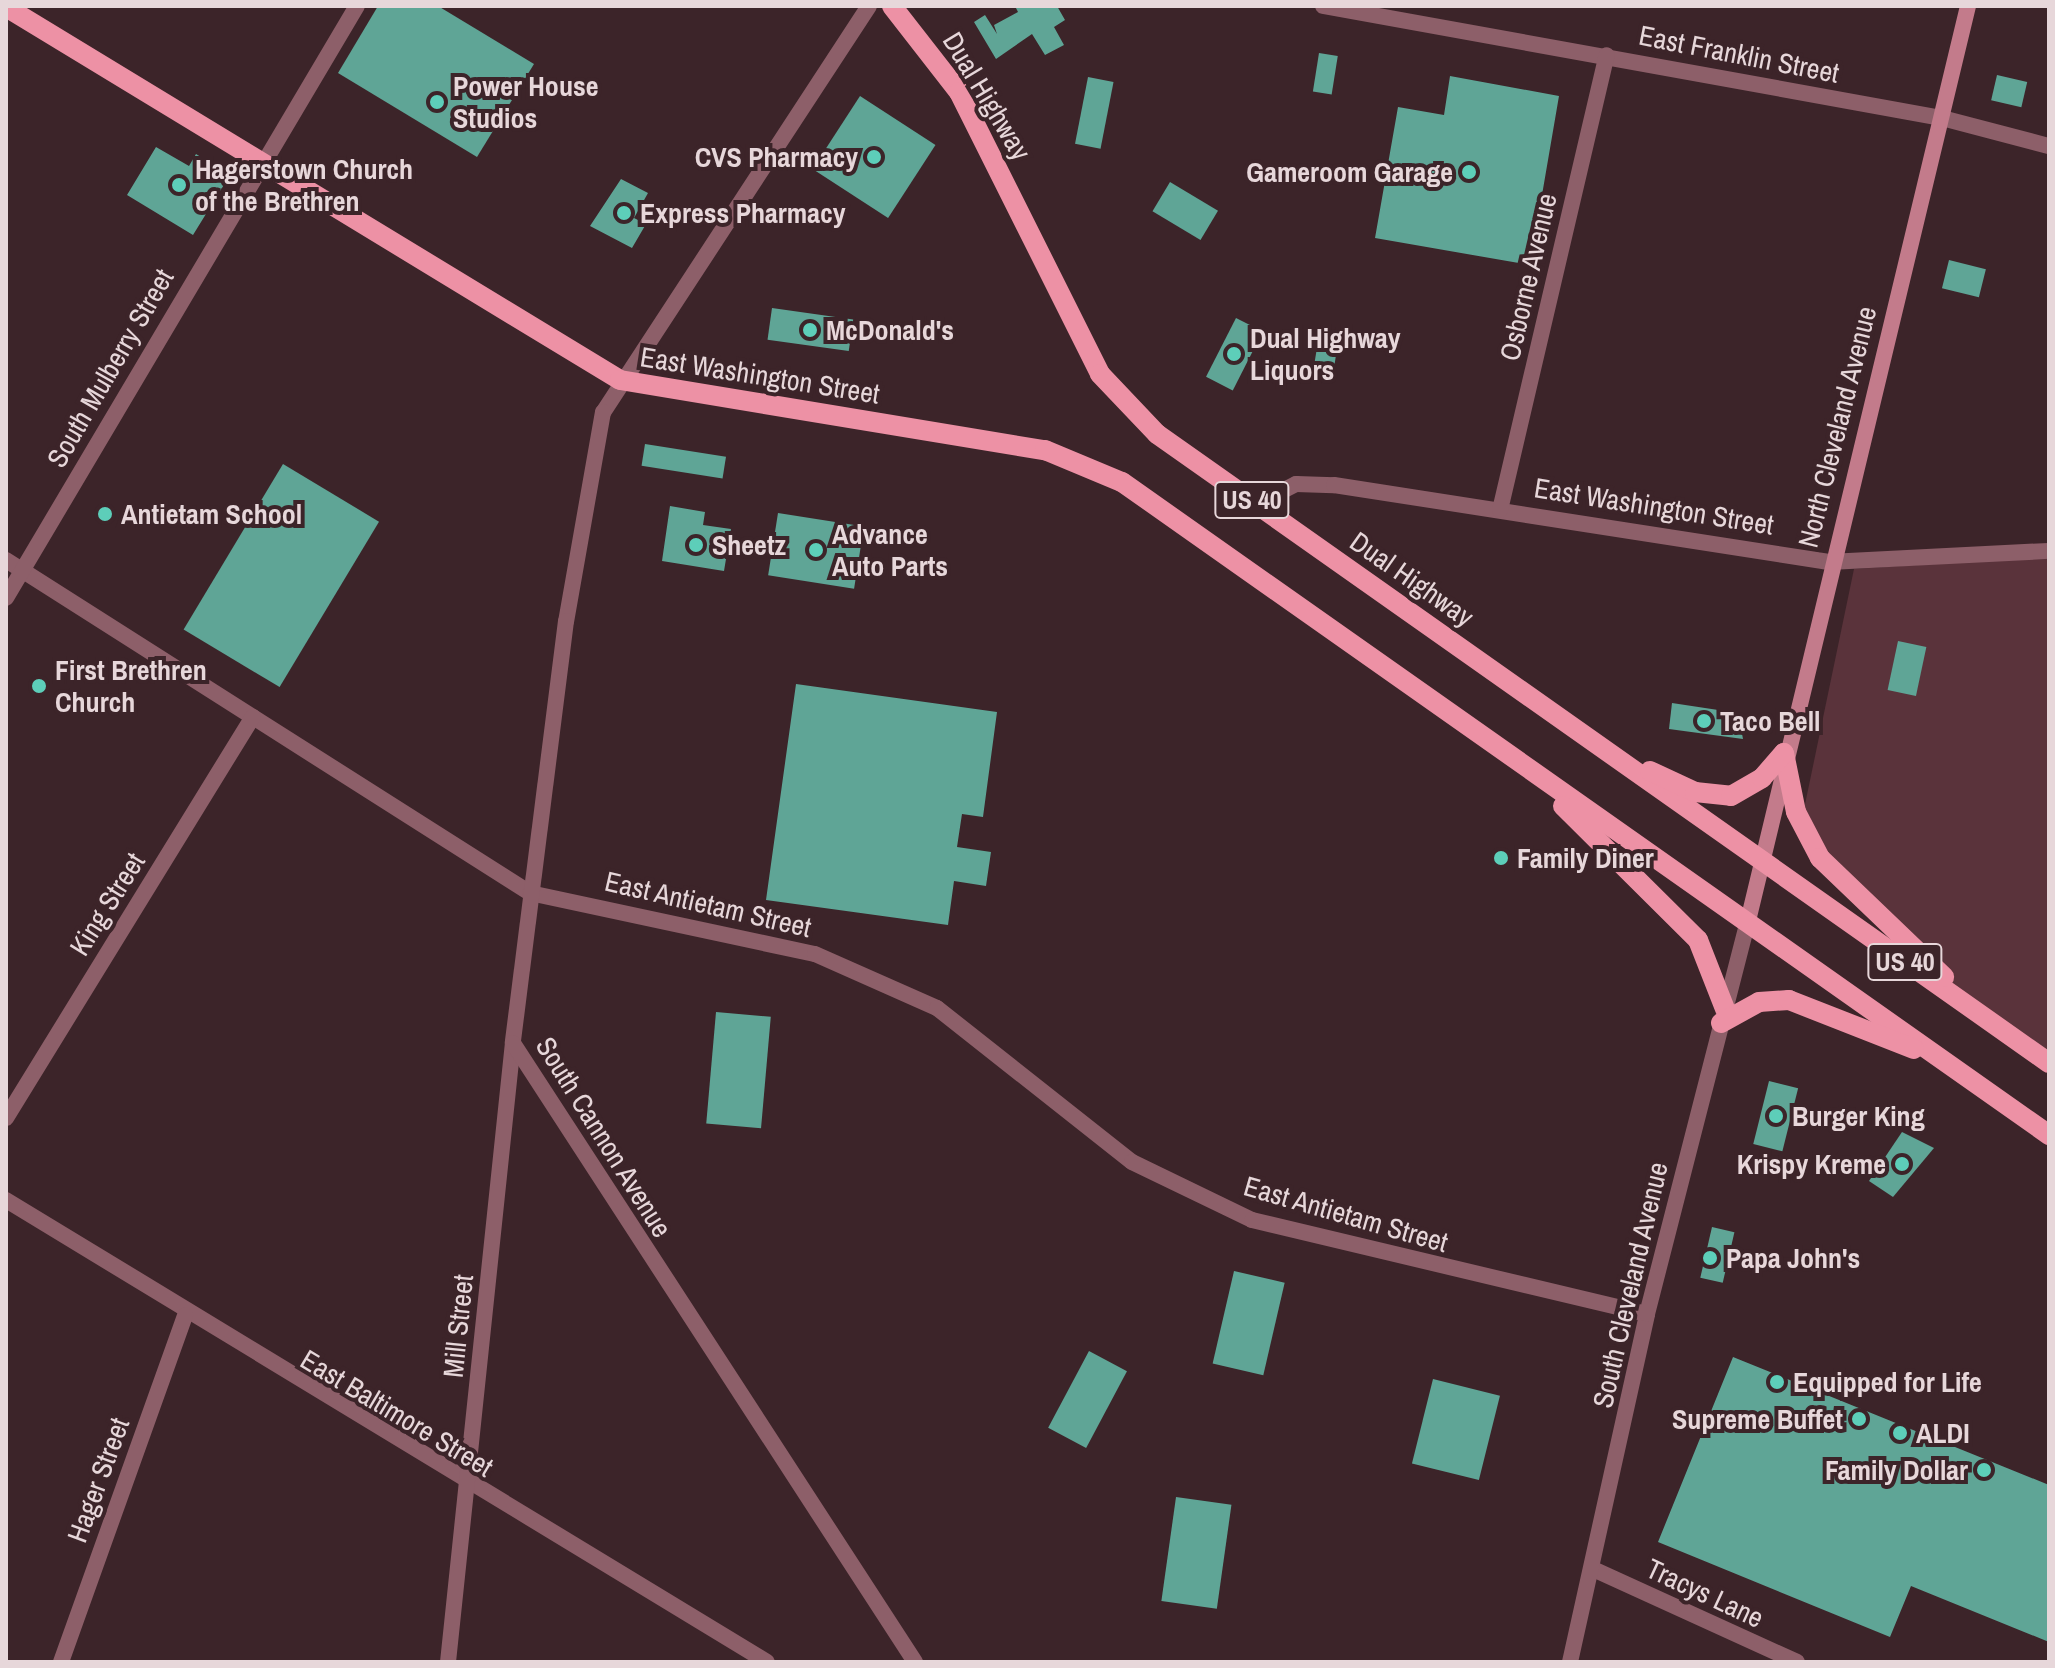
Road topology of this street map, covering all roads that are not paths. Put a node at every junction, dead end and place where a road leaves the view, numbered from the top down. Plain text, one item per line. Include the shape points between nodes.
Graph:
1 (357, 6) edge
2 (869, 6) edge
3 (892, 6) edge
4 (1323, 6) edge
5 (1968, 6) edge
6 (6, 7) edge
7 (1607, 55) junction
8 (1942, 118) junction
9 (2049, 146) edge
10 (261, 165) junction
11 (620, 380) junction
12 (1257, 504) junction
13 (1500, 510) junction
14 (2049, 551) edge
15 (6, 560) edge
16 (1829, 562) junction
17 (23, 570) junction
18 (6, 598) edge
19 (253, 717) junction
20 (1500, 749) junction
21 (1607, 751) junction
22 (1784, 753) junction
23 (1761, 861) junction
24 (530, 893) junction
25 (1748, 921) junction
26 (1723, 1016) junction
27 (1994, 1024) junction
28 (513, 1043) junction
29 (1944, 1060) junction
30 (2049, 1063) edge
31 (6, 1118) edge
32 (2049, 1135) edge
33 (6, 1200) edge
34 (1647, 1314) junction
35 (185, 1315) junction
36 (468, 1486) junction
37 (1593, 1569) junction
38 (61, 1662) edge
39 (448, 1662) edge
40 (767, 1662) edge
41 (915, 1662) edge
42 (1570, 1662) edge
43 (1797, 1662) edge

1 - 10 street, South Mulberry Street
2 - 11 street, South Cannon Avenue
3 - 12 main road, Dual Highway / US 40 via 959,92 1100,374 1157,434
4 - 7 street, East Franklin Street
5 - 8 main road, North Cleveland Avenue
6 - 10 main road, East Washington Street / US 40
7 - 8 street, East Franklin Street
7 - 13 street, Osborne Avenue
8 - 9 street, East Franklin Street
8 - 16 main road, North Cleveland Avenue
10 - 11 main road, East Washington Street / US 40
10 - 17 street, South Mulberry Street
11 - 20 main road, East Washington Street / US 40 via 1045,450 1122,482
11 - 24 street, South Cannon Avenue via 603,412 566,621
12 - 13 street, East Washington Street via 1296,484
12 - 21 main road, Dual Highway / US 40
13 - 16 street, East Washington Street
14 - 16 street, East Washington Street
15 - 17 street, East Antietam Street
16 - 22 main road, North Cleveland Avenue
17 - 18 street, South Mulberry Street
17 - 19 street, East Antietam Street
19 - 24 street, East Antietam Street
19 - 31 street, King Street
20 - 25 main road, US 40
20 - 26 main road via 1698,940
21 - 22 main road via 1717,797 1748,789
21 - 23 main road, Dual Highway / US 40
22 - 23 main road, North Cleveland Avenue
22 - 27 main road via 1796,812 1820,858
23 - 25 main road, North Cleveland Avenue
23 - 27 main road, Dual Highway / US 40
24 - 28 street, South Cannon Avenue
24 - 34 street, East Antietam Street via 815,954 937,1008 1132,1162 1252,1220
25 - 26 street, South Cleveland Avenue
25 - 29 main road, US 40
26 - 29 main road via 1759,1002 1789,1000
26 - 34 street, South Cleveland Avenue
27 - 30 main road, Dual Highway / US 40
28 - 36 street, Mill Street
28 - 41 street, South Cannon Avenue
29 - 32 main road, US 40
33 - 35 street, East Baltimore Street
34 - 37 street, South Cleveland Avenue
35 - 36 street, East Baltimore Street
35 - 38 street, Hager Street
36 - 39 street, Mill Street
36 - 40 street, East Baltimore Street
37 - 42 street, South Cleveland Avenue
37 - 43 street, Tracys Lane

